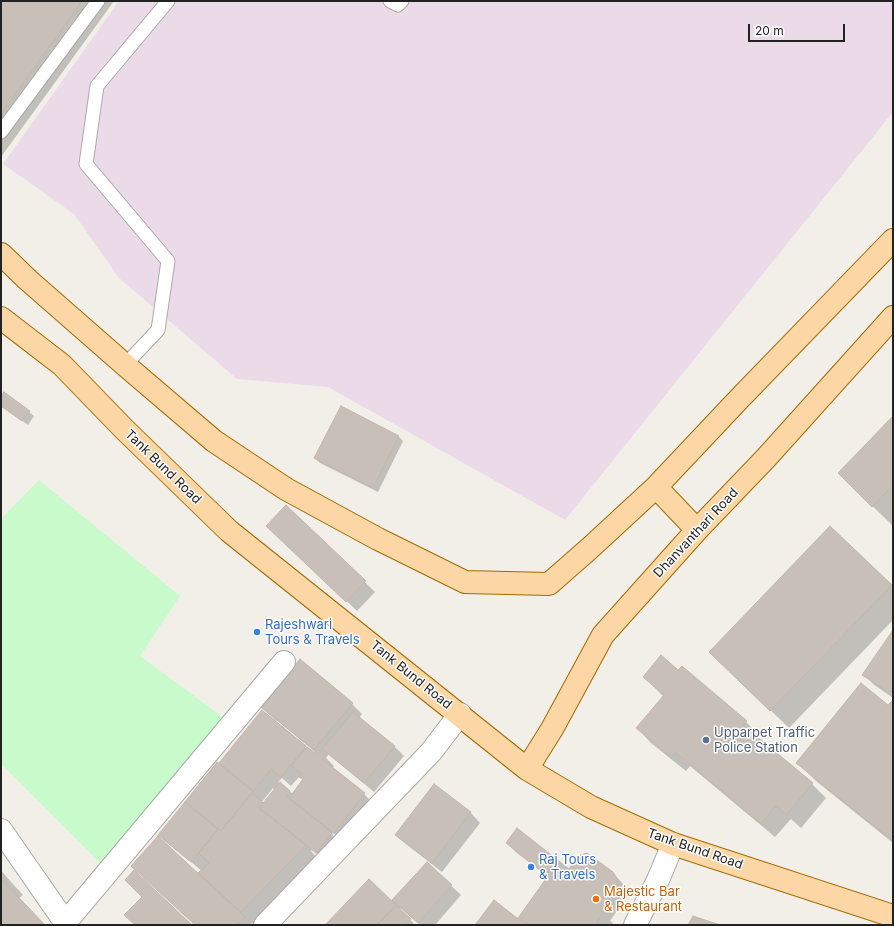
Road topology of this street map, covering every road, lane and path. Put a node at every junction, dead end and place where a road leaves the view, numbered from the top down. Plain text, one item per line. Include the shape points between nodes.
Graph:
1 (98, 1) edge
2 (168, 1) edge
3 (390, 1) edge
4 (402, 1) edge
5 (1, 132) edge
6 (893, 240) edge
7 (1, 254) edge
8 (893, 317) edge
9 (1, 318) edge
10 (125, 365) junction
11 (656, 487) junction
12 (697, 530) junction
13 (284, 662) dead end
14 (460, 714) junction
15 (527, 769) junction
16 (1, 830) edge
17 (673, 844) junction
18 (893, 916) edge
19 (66, 924) edge
20 (265, 925) edge
21 (635, 925) edge

1 - 5 lane
2 - 10 lane via 97,86 86,164 168,260 158,330
3 - 4 lane via 398,5
6 - 11 main road
7 - 10 main road
8 - 12 main road, Dhanvanthari Road via 766,458
9 - 14 main road, Tank Bund Road via 62,365 229,530
10 - 11 main road via 214,441 286,489 465,582 549,584
11 - 12 main road
12 - 15 main road, Dhanvanthari Road via 604,635
13 - 19 street
14 - 15 main road, Tank Bund Road
14 - 20 street via 430,752
15 - 17 main road, Tank Bund Road via 591,807
16 - 19 street
17 - 18 main road, Tank Bund Road
17 - 21 street

